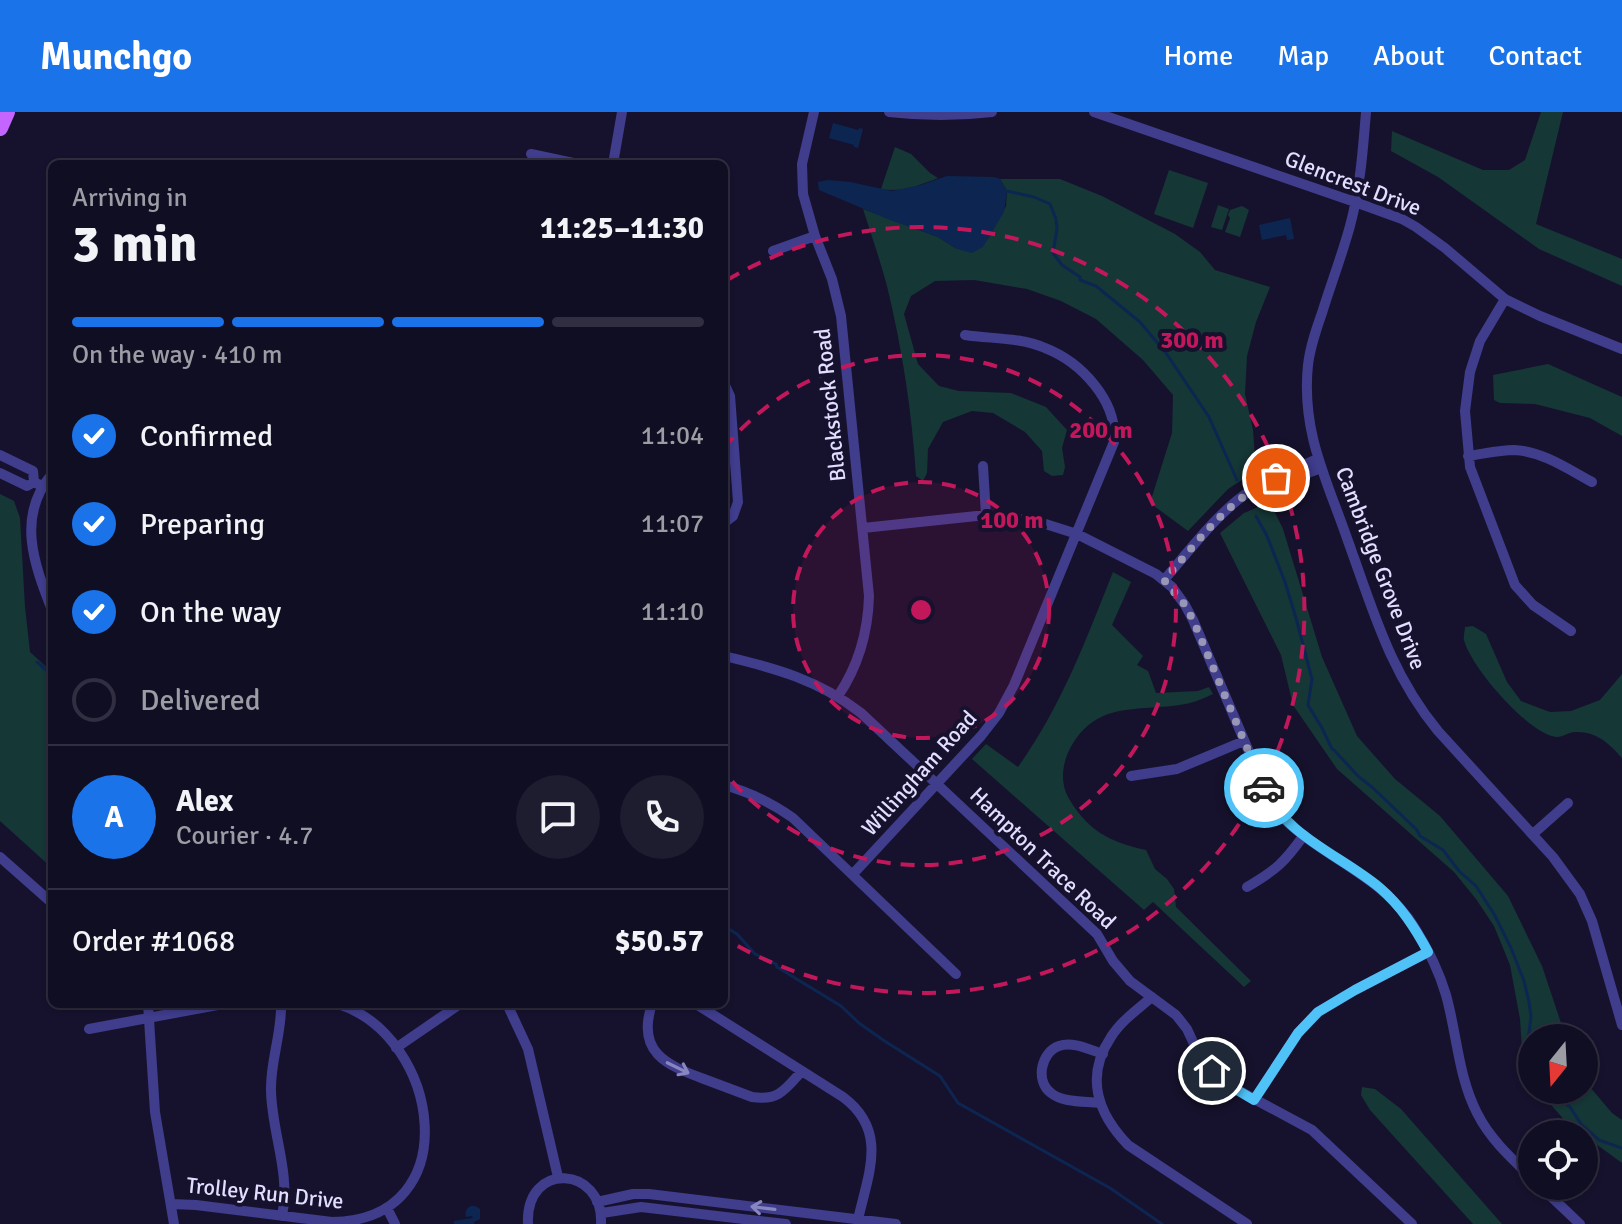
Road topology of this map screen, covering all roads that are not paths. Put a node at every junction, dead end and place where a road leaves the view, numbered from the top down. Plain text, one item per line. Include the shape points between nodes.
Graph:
1 (7, 112) edge
2 (622, 112) edge
3 (814, 112) edge
4 (889, 112) edge
5 (992, 112) edge
6 (1094, 112) edge
7 (1366, 112) edge
8 (0, 128) edge
9 (531, 154) dead end
10 (559, 160) edge
11 (614, 160) edge
12 (1355, 202) junction
13 (815, 236) junction
14 (773, 251) dead end
15 (1505, 299) junction
16 (965, 335) dead end
17 (1622, 349) edge
18 (728, 392) edge
19 (0, 455) edge
20 (1468, 456) junction
21 (1319, 463) junction
22 (983, 466) dead end
23 (0, 473) edge
24 (48, 477) edge
25 (1592, 482) dead end
26 (38, 484) junction
27 (986, 515) junction
28 (728, 520) edge
29 (863, 528) junction
30 (1077, 534) junction
31 (1164, 580) junction
32 (48, 598) edge
33 (1571, 631) dead end
34 (728, 657) edge
35 (838, 696) junction
36 (1244, 741) junction
37 (1131, 776) dead end
38 (937, 783) junction
39 (728, 786) edge
40 (1568, 803) dead end
41 (1533, 834) junction
42 (1304, 835) junction
43 (0, 857) edge
44 (853, 874) junction
45 (1247, 887) dead end
46 (48, 899) edge
47 (1428, 952) junction
48 (956, 974) dead end
49 (1152, 997) junction
50 (148, 1008) edge
51 (203, 1008) edge
52 (281, 1008) edge
53 (347, 1008) edge
54 (454, 1008) edge
55 (509, 1008) edge
56 (651, 1008) edge
57 (702, 1008) edge
58 (149, 1019) junction
59 (1622, 1025) edge
60 (89, 1029) dead end
61 (396, 1048) junction
62 (1103, 1054) junction
63 (801, 1072) junction
64 (1254, 1100) junction
65 (1100, 1103) junction
66 (1518, 1164) edge
67 (558, 1177) junction
68 (1555, 1200) edge
69 (171, 1204) junction
70 (387, 1208) junction
71 (600, 1213) edge
72 (282, 1216) junction
73 (858, 1222) edge
74 (174, 1224) edge
75 (395, 1224) edge
76 (528, 1224) edge
77 (786, 1224) edge
78 (896, 1224) edge
79 (1247, 1224) edge
80 (1412, 1224) edge
81 (1580, 1224) edge

1 - 8 main road
2 - 11 street
3 - 13 street, Blackstock Road via 802,164 803,194
4 - 5 street
6 - 12 street, Glencrest Drive
7 - 12 street, Cambridge Grove Drive
9 - 10 street
12 - 15 street, Glencrest Drive via 1416,227
12 - 21 street, Cambridge Grove Drive via 1308,364 1308,422
13 - 14 street
13 - 29 street, Blackstock Road via 841,316
15 - 17 street, Glencrest Drive
15 - 20 street via 1480,341 1470,372 1465,411
16 - 30 street, Willingham Road via 1045,347 1072,363 1110,408 1114,442
18 - 28 street via 738,502
19 - 26 street via 33,471
20 - 25 street via 1527,451
20 - 33 street via 1515,585 1533,605
21 - 31 street via 1297,477 1272,480 1248,492
21 - 41 street, Cambridge Grove Drive via 1383,641 1406,686 1438,731
22 - 27 street
23 - 26 street via 27,486
24 - 26 street
26 - 32 street via 31,545
27 - 29 street
27 - 30 street via 1036,521
29 - 35 street, Blackstock Road via 868,617 859,658
30 - 31 street
30 - 38 street, Willingham Road via 999,713
31 - 36 street via 1193,620
34 - 35 street, Hampton Trace Road via 797,676
35 - 38 street, Hampton Trace Road
36 - 37 street via 1177,769
36 - 42 street via 1275,808
38 - 44 street, Willingham Road
38 - 49 street, Hampton Trace Road via 1079,916 1130,981
39 - 44 street via 776,805
40 - 41 street
41 - 59 street, Cambridge Grove Drive via 1565,871 1588,910
42 - 45 street via 1280,866
42 - 47 street via 1381,889 1406,915
43 - 46 street
44 - 48 street
47 - 64 street via 1318,1012
47 - 66 street via 1446,994 1477,1114
49 - 62 street via 1117,1029
49 - 64 street, Hampton Trace Road via 1176,1015 1212,1071
50 - 58 street
51 - 58 street
52 - 72 street via 270,1087 286,1188
53 - 61 street, Trolley Run Drive via 366,1017
54 - 61 street
55 - 67 street via 528,1049
56 -> 63 street via 650,1041 676,1069 762,1098 778,1095
57 - 63 street
58 - 60 street
58 - 69 street via 155,1112
61 - 70 street, Trolley Run Drive via 415,1084 426,1125 416,1177
62 - 65 street via 1098,1070
62 - 65 street via 1059,1046 1047,1055 1041,1070 1050,1092
63 - 73 street via 854,1105 868,1126 871,1164
64 - 80 street, Hampton Trace Road via 1312,1130
65 - 79 street via 1128,1145
67 - 71 street via 582,1183 594,1195
67 - 76 street via 535,1192
68 - 81 street
69 - 72 street, Trolley Run Drive
69 - 74 street
70 - 72 street, Trolley Run Drive via 350,1222
70 - 75 street
73 -> 71 street via 649,1194 633,1194
71 - 77 street via 641,1207
73 - 78 street

